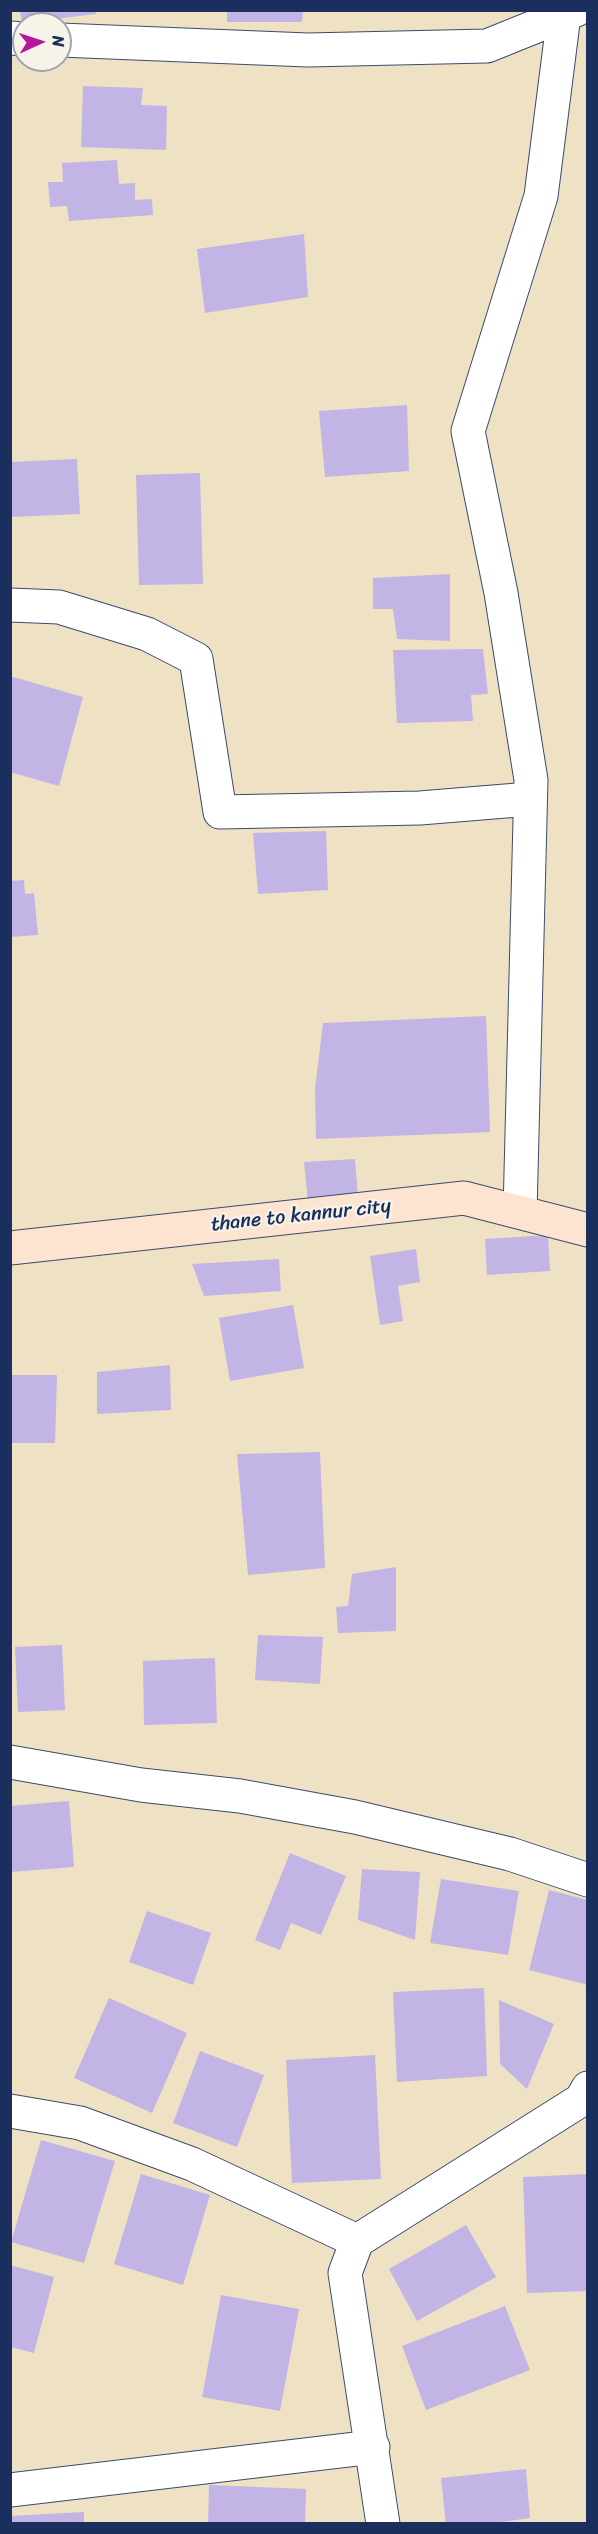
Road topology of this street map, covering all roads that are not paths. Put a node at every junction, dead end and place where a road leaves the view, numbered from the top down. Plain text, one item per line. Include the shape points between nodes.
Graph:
1 (570, 13) edge
2 (72, 40) edge
3 (10, 605) edge
4 (530, 798) junction
5 (520, 1212) junction
6 (588, 1230) edge
7 (10, 1248) edge
8 (10, 1762) edge
9 (588, 1880) edge
10 (586, 2097) edge
11 (10, 2111) edge
12 (357, 2241) junction
13 (373, 2447) junction
14 (10, 2490) edge
15 (383, 2523) edge

1 - 2 street via 487,46 308,50
1 - 4 street via 541,196 468,431 501,593 531,780
3 - 4 street via 59,607 147,634 196,658 220,812 420,808
4 - 5 street
5 - 6 street, thane to kannur city
5 - 7 street, thane to kannur city via 464,1198
8 - 9 street via 355,1817 510,1854
10 - 12 street
11 - 12 street via 80,2123 181,2160
12 - 13 street via 345,2273
13 - 14 street
13 - 15 street

